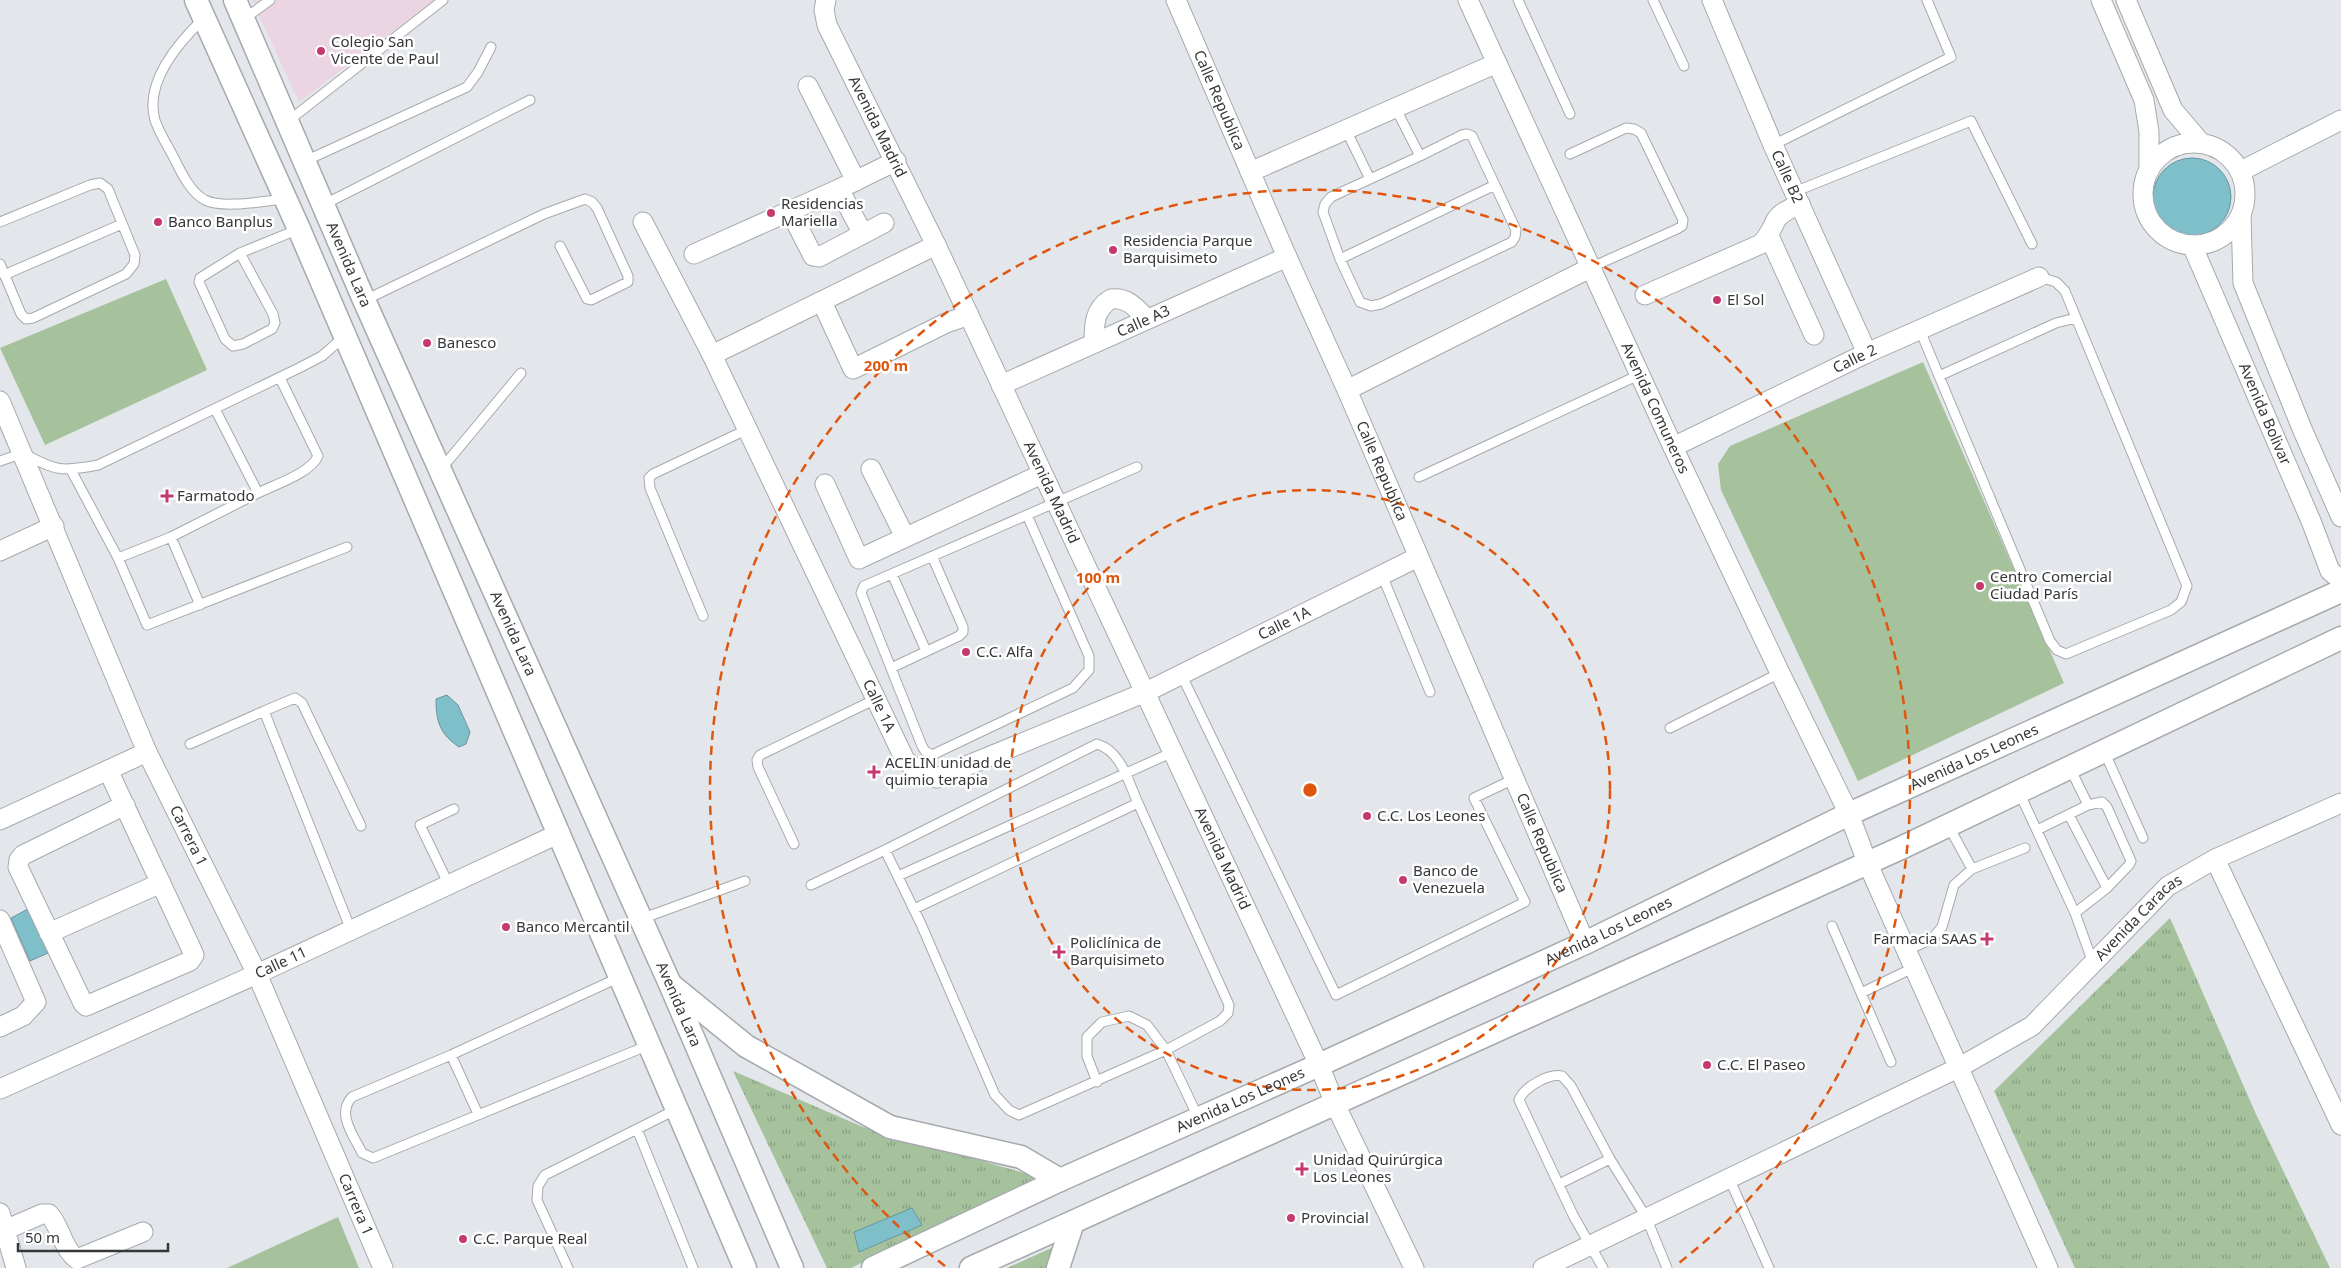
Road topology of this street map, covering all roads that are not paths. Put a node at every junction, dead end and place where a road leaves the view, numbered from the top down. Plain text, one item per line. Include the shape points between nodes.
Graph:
1 (270, 0) edge
2 (443, 0) edge
3 (826, 0) edge
4 (1176, 0) edge
5 (1468, 0) edge
6 (1518, 0) edge
7 (1653, 0) edge
8 (1712, 0) edge
9 (1927, 0) edge
10 (2101, 0) edge
11 (2126, 0) edge
12 (200, 9) edge
13 (239, 10) edge
14 (491, 47) dead end
15 (1497, 63) junction
16 (1684, 66) dead end
17 (808, 86) dead end
18 (530, 100) dead end
19 (1395, 107) junction
20 (1570, 114) dead end
21 (2341, 120) edge
22 (287, 122) junction
23 (1346, 130) junction
24 (2201, 143) junction
25 (1773, 145) junction
26 (1570, 154) dead end
27 (1420, 156) junction
28 (896, 160) junction
29 (304, 161) junction
30 (2149, 169) junction
31 (2241, 171) junction
32 (1250, 172) junction
33 (1370, 179) junction
34 (856, 181) junction
35 (1495, 185) junction
36 (839, 189) junction
37 (1797, 198) junction
38 (284, 199) junction
39 (323, 205) junction
40 (790, 211) junction
41 (2241, 215) junction
42 (0, 222) edge
43 (643, 222) dead end
44 (884, 223) dead end
45 (122, 224) junction
46 (299, 229) junction
47 (863, 234) junction
48 (1770, 236) junction
49 (2032, 244) dead end
50 (936, 245) junction
51 (2192, 245) junction
52 (560, 246) dead end
53 (240, 254) junction
54 (694, 254) dead end
55 (1286, 257) junction
56 (1340, 259) junction
57 (0, 264) edge
58 (1592, 267) junction
59 (4, 275) junction
60 (2039, 276) joint
61 (1646, 295) dead end
62 (364, 300) junction
63 (822, 302) junction
64 (968, 315) junction
65 (2076, 318) junction
66 (1147, 319) junction
67 (1920, 330) junction
68 (1814, 335) dead end
69 (345, 336) junction
70 (1094, 343) junction
71 (1867, 353) junction
72 (712, 355) junction
73 (521, 373) dead end
74 (1641, 374) junction
75 (1939, 376) junction
76 (280, 378) junction
77 (1000, 384) junction
78 (1347, 390) junction
79 (0, 401) edge
80 (215, 409) junction
81 (748, 429) junction
82 (1674, 447) junction
83 (23, 453) junction
84 (0, 461) edge
85 (1137, 467) dead end
86 (870, 469) dead end
87 (71, 470) junction
88 (440, 470) junction
89 (1042, 474) junction
90 (1419, 477) dead end
91 (825, 484) dead end
92 (258, 493) junction
93 (1055, 502) junction
94 (1027, 515) junction
95 (2341, 516) edge
96 (54, 526) junction
97 (171, 537) junction
98 (905, 537) junction
99 (347, 547) dead end
100 (0, 550) edge
101 (932, 556) junction
102 (1418, 557) junction
103 (118, 558) junction
104 (892, 574) junction
105 (1382, 575) junction
106 (2341, 580) edge
107 (2341, 591) edge
108 (200, 604) junction
109 (703, 616) dead end
110 (2341, 638) edge
111 (926, 651) junction
112 (891, 668) junction
113 (1181, 674) junction
114 (1780, 674) junction
115 (1146, 692) junction
116 (1430, 692) dead end
117 (876, 698) junction
118 (264, 711) junction
119 (1670, 728) dead end
120 (190, 744) dead end
121 (2104, 751) junction
122 (147, 752) junction
123 (1173, 752) junction
124 (2070, 767) junction
125 (108, 770) junction
126 (1124, 773) junction
127 (1514, 779) junction
128 (2019, 792) junction
129 (1138, 803) junction
130 (2341, 803) edge
131 (124, 805) junction
132 (2088, 805) junction
133 (454, 809) dead end
134 (1849, 814) junction
135 (2069, 815) junction
136 (0, 820) edge
137 (1948, 825) junction
138 (361, 826) dead end
139 (2038, 830) junction
140 (560, 833) junction
141 (2143, 838) dead end
142 (794, 844) dead end
143 (2025, 848) dead end
144 (885, 850) junction
145 (2215, 859) junction
146 (1867, 862) junction
147 (1972, 869) junction
148 (898, 876) junction
149 (745, 881) dead end
150 (161, 883) junction
151 (450, 884) junction
152 (811, 886) dead end
153 (2107, 888) junction
154 (914, 909) junction
155 (2075, 913) junction
156 (640, 919) junction
157 (0, 920) edge
158 (1832, 926) dead end
159 (351, 930) junction
160 (49, 933) junction
161 (1585, 943) junction
162 (1908, 950) junction
163 (2093, 963) junction
164 (1915, 967) junction
165 (257, 974) junction
166 (621, 976) junction
167 (670, 984) junction
168 (1860, 993) junction
169 (0, 1027) edge
170 (650, 1045) junction
171 (1166, 1050) junction
172 (451, 1055) junction
173 (1891, 1062) dead end
174 (1319, 1065) junction
175 (1958, 1068) junction
176 (1097, 1082) junction
177 (0, 1089) edge
178 (1335, 1104) junction
179 (677, 1109) junction
180 (478, 1114) junction
181 (1198, 1117) junction
182 (2341, 1125) edge
183 (637, 1130) junction
184 (1610, 1159) junction
185 (1729, 1178) junction
186 (1060, 1180) junction
187 (1558, 1184) junction
188 (1646, 1217) junction
189 (3, 1221) edge
190 (1073, 1222) junction
191 (143, 1232) dead end
192 (1591, 1245) junction
193 (16, 1268) edge
194 (383, 1268) edge
195 (568, 1268) edge
196 (694, 1268) edge
197 (745, 1268) edge
198 (792, 1268) edge
199 (873, 1268) edge
200 (971, 1268) edge
201 (1058, 1268) edge
202 (1414, 1268) edge
203 (1543, 1268) edge
204 (1603, 1268) edge
205 (1667, 1268) edge
206 (1769, 1268) edge
207 (2048, 1268) edge

1 - 13 lane
2 - 22 lane
3 - 28 street, Avenida Madrid via 827,25
4 - 32 street, Calle Republica
5 - 15 street, Avenida Comuneros
6 - 20 lane
7 - 16 lane
8 - 25 street, Calle B2
9 - 25 lane via 1951,57
10 - 30 street via 2144,100 2149,132
11 - 24 street via 2173,110
12 - 38 street
12 - 38 lane via 171,54 153,98 155,120 183,176 204,200 218,204
13 - 22 street, Avenida Lara
14 - 29 lane via 467,87
15 - 19 street
15 - 58 street, Avenida Comuneros
17 - 34 street
18 - 39 lane
19 - 23 street
19 - 27 lane
21 - 31 street
22 - 29 street, Avenida Lara
23 - 32 street
23 - 33 lane
24 - 30 street via 2176,145 2156,159
24 - 31 street via 2218,149
25 - 37 street, Calle B2
26 - 58 lane via 1626,128 1641,133 1682,220 1682,226
27 - 33 lane
27 - 35 lane via 1467,134 1472,136
28 - 34 street
28 - 50 street, Avenida Madrid
29 - 39 street, Avenida Lara
30 - 51 street via 2143,197 2153,225 2177,242
31 - 41 street, Avenida Bolivar via 2245,190
32 - 55 street, Calle Republica
33 - 56 lane via 1331,197 1325,204 1323,212
34 - 36 street
35 - 56 lane
35 - 56 lane via 1516,230 1512,242 1371,306 1360,302
36 - 40 street
36 - 47 street
37 - 48 street via 1777,219
37 - 49 lane via 1971,121
37 - 71 street, Calle B2
38 - 46 street
39 - 62 street, Avenida Lara
40 - 47 street via 813,256 819,257
40 - 54 street
41 - 51 street via 2221,237
41 - 95 street, Avenida Bolivar via 2243,283
42 - 45 lane via 100,183 108,189
43 - 72 street, Calle 1A
44 - 47 street
45 - 59 lane
45 - 59 lane via 135,255 134,264 126,274 33,318 26,319 20,314
46 - 53 lane
46 - 69 street
48 - 61 street via 1761,244
48 - 68 street
50 - 63 street
50 - 64 street, Avenida Madrid
51 - 106 street, Avenida Bolivar via 2330,571
52 - 62 lane via 587,299 628,282 597,208 585,199 544,214
53 - 53 lane via 202,275 199,282 225,339 234,346 272,329 275,322
55 - 66 street, Calle A3
55 - 78 street, Calle Republica
57 - 59 lane
58 - 74 street, Avenida Comuneros
58 - 78 street
60 - 65 lane via 2056,282 2065,291
60 - 67 street, Calle 2
62 - 88 street, Avenida Lara
63 - 64 street via 853,369
63 - 72 street
64 - 77 street, Avenida Madrid
65 - 75 lane via 2056,323
65 - 75 lane via 2187,586 2182,602 2171,610 2066,654 2057,650
66 - 70 street, Calle A3
66 - 70 street via 1124,299 1111,299 1098,312
67 - 71 street, Calle 2
67 - 75 lane
69 - 76 lane via 322,356
69 - 140 street
70 - 77 street, Calle A3
71 - 82 street, Calle 2
72 - 81 street, Calle 1A
73 - 88 lane
74 - 82 street, Avenida Comuneros
74 - 90 lane
76 - 80 lane
76 - 92 lane via 318,456 308,469
77 - 89 street, Avenida Madrid
78 - 102 street, Calle Republica
79 - 83 street, Carrera 1
80 - 87 lane via 98,465
80 - 92 lane
81 - 109 lane via 649,478 650,488
81 - 117 street, Calle 1A
82 - 114 street, Avenida Comuneros
83 - 84 lane
83 - 87 lane via 47,466
83 - 96 street, Carrera 1
85 - 93 lane
86 - 98 street
87 - 103 lane
88 - 156 street, Avenida Lara
89 - 93 street, Avenida Madrid
89 - 98 street
91 - 98 street via 859,559
92 - 97 lane
93 - 94 lane
93 - 115 street, Avenida Madrid
94 - 101 lane
94 - 112 lane via 1089,656 1089,670 1073,688 932,755 922,746
96 - 100 street
96 - 122 street, Carrera 1
97 - 103 lane
97 - 108 lane
99 - 108 lane
101 - 104 lane
101 - 111 lane via 963,632
102 - 105 street, Calle 1A
102 - 127 street, Calle Republica
103 - 108 lane via 147,625
104 - 111 lane
104 - 112 lane via 864,586 861,593
105 - 113 street, Calle 1A
105 - 116 lane
107 - 134 street, Avenida Los Leones
110 - 121 street
111 - 112 lane
113 - 115 street, Calle 1A
113 - 127 lane via 1336,995 1525,902 1474,798
114 - 119 lane
114 - 134 street, Avenida Comuneros
115 - 117 street, Calle 1A via 937,778 919,772 906,760
115 - 123 street, Avenida Madrid
117 - 142 lane via 760,755 757,760
118 - 120 lane
118 - 138 lane via 295,698 299,700
118 - 159 lane
121 - 124 street
121 - 141 lane
122 - 125 street
122 - 165 street, Carrera 1
123 - 126 lane
123 - 174 street, Avenida Madrid
124 - 128 street
124 - 132 lane
125 - 131 street
125 - 136 street
126 - 129 lane
126 - 144 lane via 1108,747 1097,744
126 - 148 lane
127 - 161 street, Calle Republica
128 - 137 street
128 - 139 lane
129 - 154 lane
129 - 171 lane via 1229,1004 1228,1012 1220,1021
130 - 145 street, Avenida Caracas
131 - 150 street
131 - 160 street via 23,855 19,860 18,867
132 - 135 lane
132 - 153 lane via 2102,802 2107,807 2131,861
133 - 151 lane via 420,825
134 - 146 street, Avenida Comuneros
134 - 161 street, Avenida Los Leones
135 - 139 lane
135 - 153 lane
137 - 146 street
137 - 147 lane
139 - 155 lane
140 - 151 street, Calle 11
140 - 166 street
143 - 147 lane
144 - 148 lane
144 - 152 lane
145 - 163 street, Avenida Caracas via 2168,886
145 - 182 street
146 - 162 street, Avenida Comuneros
146 - 178 street
147 - 162 lane via 1954,885 1942,927 1932,939
148 - 154 lane
149 - 156 lane
150 - 160 street
150 - 160 street via 194,955 190,961 86,1006
151 - 159 street, Calle 11
153 - 155 lane
154 - 176 lane via 995,1095 1009,1110 1019,1115
155 - 163 lane
156 - 167 street, Avenida Lara
157 - 169 street via 36,1002 23,1016
158 - 168 lane
159 - 165 street, Calle 11
161 - 174 street, Avenida Los Leones
162 - 164 street, Avenida Comuneros
163 - 175 street, Avenida Caracas via 2032,1026
164 - 168 lane
164 - 175 street, Avenida Comuneros
165 - 177 street, Calle 11
165 - 194 street, Carrera 1
166 - 170 street
166 - 172 lane
167 - 186 street via 746,1046 890,1127 1021,1157
167 - 198 street, Avenida Lara
168 - 173 lane
170 - 179 street
170 - 180 lane
171 - 176 lane
171 - 176 lane via 1147,1025 1129,1016 1102,1022 1087,1037 1087,1056
171 - 181 lane
172 - 180 lane
172 - 180 lane via 352,1097 346,1104 344,1115 358,1146 362,1153 373,1158
174 - 178 street, Avenida Madrid
174 - 181 street, Avenida Los Leones
175 - 185 street, Avenida Caracas
175 - 207 street, Avenida Comuneros
178 - 190 street
178 - 202 street, Avenida Madrid
179 - 183 lane
179 - 197 street
181 - 186 street, Avenida Los Leones
183 - 195 lane via 545,1175 538,1186 537,1200
183 - 196 lane
184 - 187 lane
184 - 187 lane via 1571,1086 1556,1074 1547,1078 1522,1093 1519,1100
184 - 188 lane
185 - 188 street, Avenida Caracas
185 - 206 lane
186 - 199 street, Avenida Los Leones
187 - 192 lane
188 - 192 street, Avenida Caracas
188 - 205 lane
189 - 191 street via 49,1214 70,1254 77,1259
189 - 193 street
190 - 200 street
190 - 201 street
192 - 203 street, Avenida Caracas
192 - 204 lane

